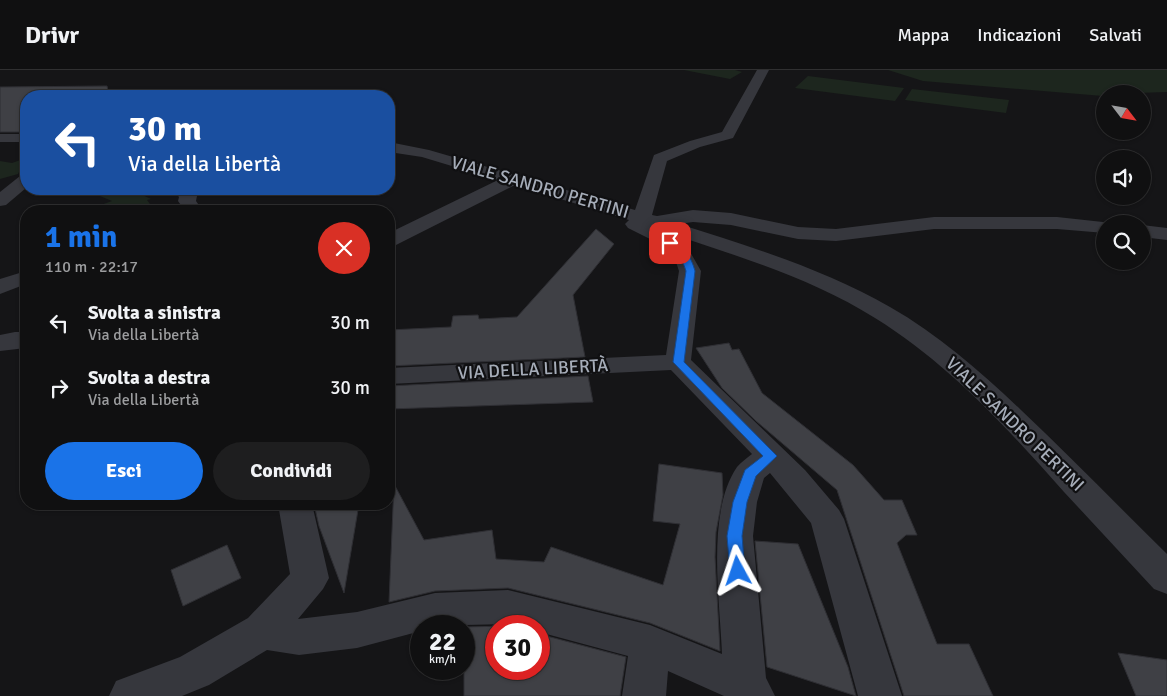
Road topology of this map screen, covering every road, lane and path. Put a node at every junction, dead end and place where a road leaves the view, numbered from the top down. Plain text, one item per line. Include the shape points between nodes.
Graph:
1 (764, 70) edge
2 (0, 138) edge
3 (20, 140) edge
4 (396, 151) edge
5 (513, 179) junction
6 (20, 185) edge
7 (0, 201) edge
8 (648, 219) junction
9 (1096, 226) edge
10 (1151, 232) edge
11 (1167, 234) edge
12 (395, 238) edge
13 (20, 279) edge
14 (0, 287) edge
15 (20, 340) edge
16 (0, 343) edge
17 (678, 362) junction
18 (395, 376) edge
19 (770, 456) junction
20 (297, 510) edge
21 (1167, 578) edge
22 (262, 631) junction
23 (650, 643) junction
24 (749, 690) edge
25 (131, 696) edge
26 (644, 696) edge
27 (880, 696) edge

1 - 8 street via 728,135 660,158
2 - 3 street
4 - 5 street, VIALE SANDRO PERTINI
5 - 8 street, VIALE SANDRO PERTINI
5 - 12 street
6 - 7 street
8 - 9 street via 693,216 730,219 798,233 836,235 934,223
8 - 17 street via 635,224 680,250 690,271
8 - 21 street, VIALE SANDRO PERTINI via 827,283 906,327 957,366 1001,406
10 - 11 street
13 - 14 street
15 - 16 street
17 - 18 street, VIA DELLA LIBERTÀ
17 - 19 street
19 - 24 street via 750,473 740,502 735,536
19 - 27 street via 794,478 827,519
20 - 22 street via 310,578
22 - 23 street via 299,637 357,630 435,610 508,607
22 - 25 street via 194,671
23 - 24 street
23 - 26 street

